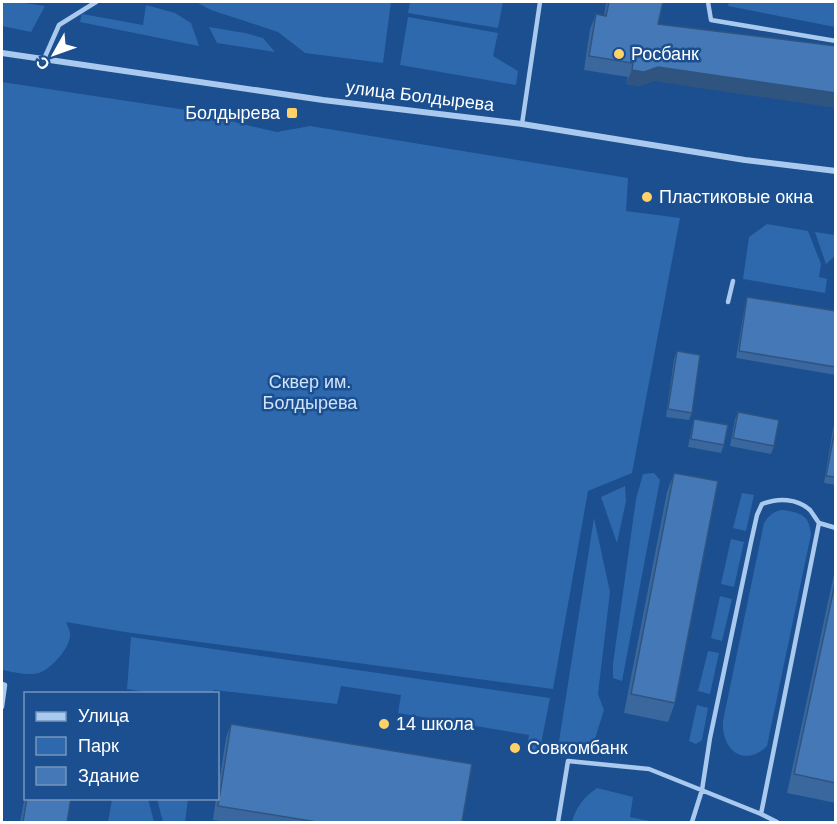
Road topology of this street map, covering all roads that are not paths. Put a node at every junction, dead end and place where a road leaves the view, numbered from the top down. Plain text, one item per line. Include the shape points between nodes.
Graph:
1 (96, 2) edge
2 (540, 2) edge
3 (708, 2) edge
4 (836, 41) edge
5 (2, 53) edge
6 (44, 59) junction
7 (522, 124) junction
8 (836, 171) edge
9 (733, 281) dead end
10 (728, 302) dead end
11 (819, 523) junction
12 (836, 528) edge
13 (2, 684) edge
14 (2, 707) edge
15 (702, 789) junction
16 (761, 814) junction
17 (558, 822) edge
18 (692, 822) edge
19 (777, 822) edge

1 - 6 lane via 59,25
2 - 7 lane
3 - 4 lane via 711,20
5 - 6 street, улица Болдырева
6 - 7 street, улица Болдырева via 323,100
7 - 8 street, улица Болдырева
9 - 10 lane
11 - 12 lane
11 - 15 lane via 809,509 792,501 762,504 757,515
11 - 16 lane
13 - 14 lane
15 - 16 lane
15 - 17 lane via 649,769 568,761
15 - 18 lane
16 - 19 lane

